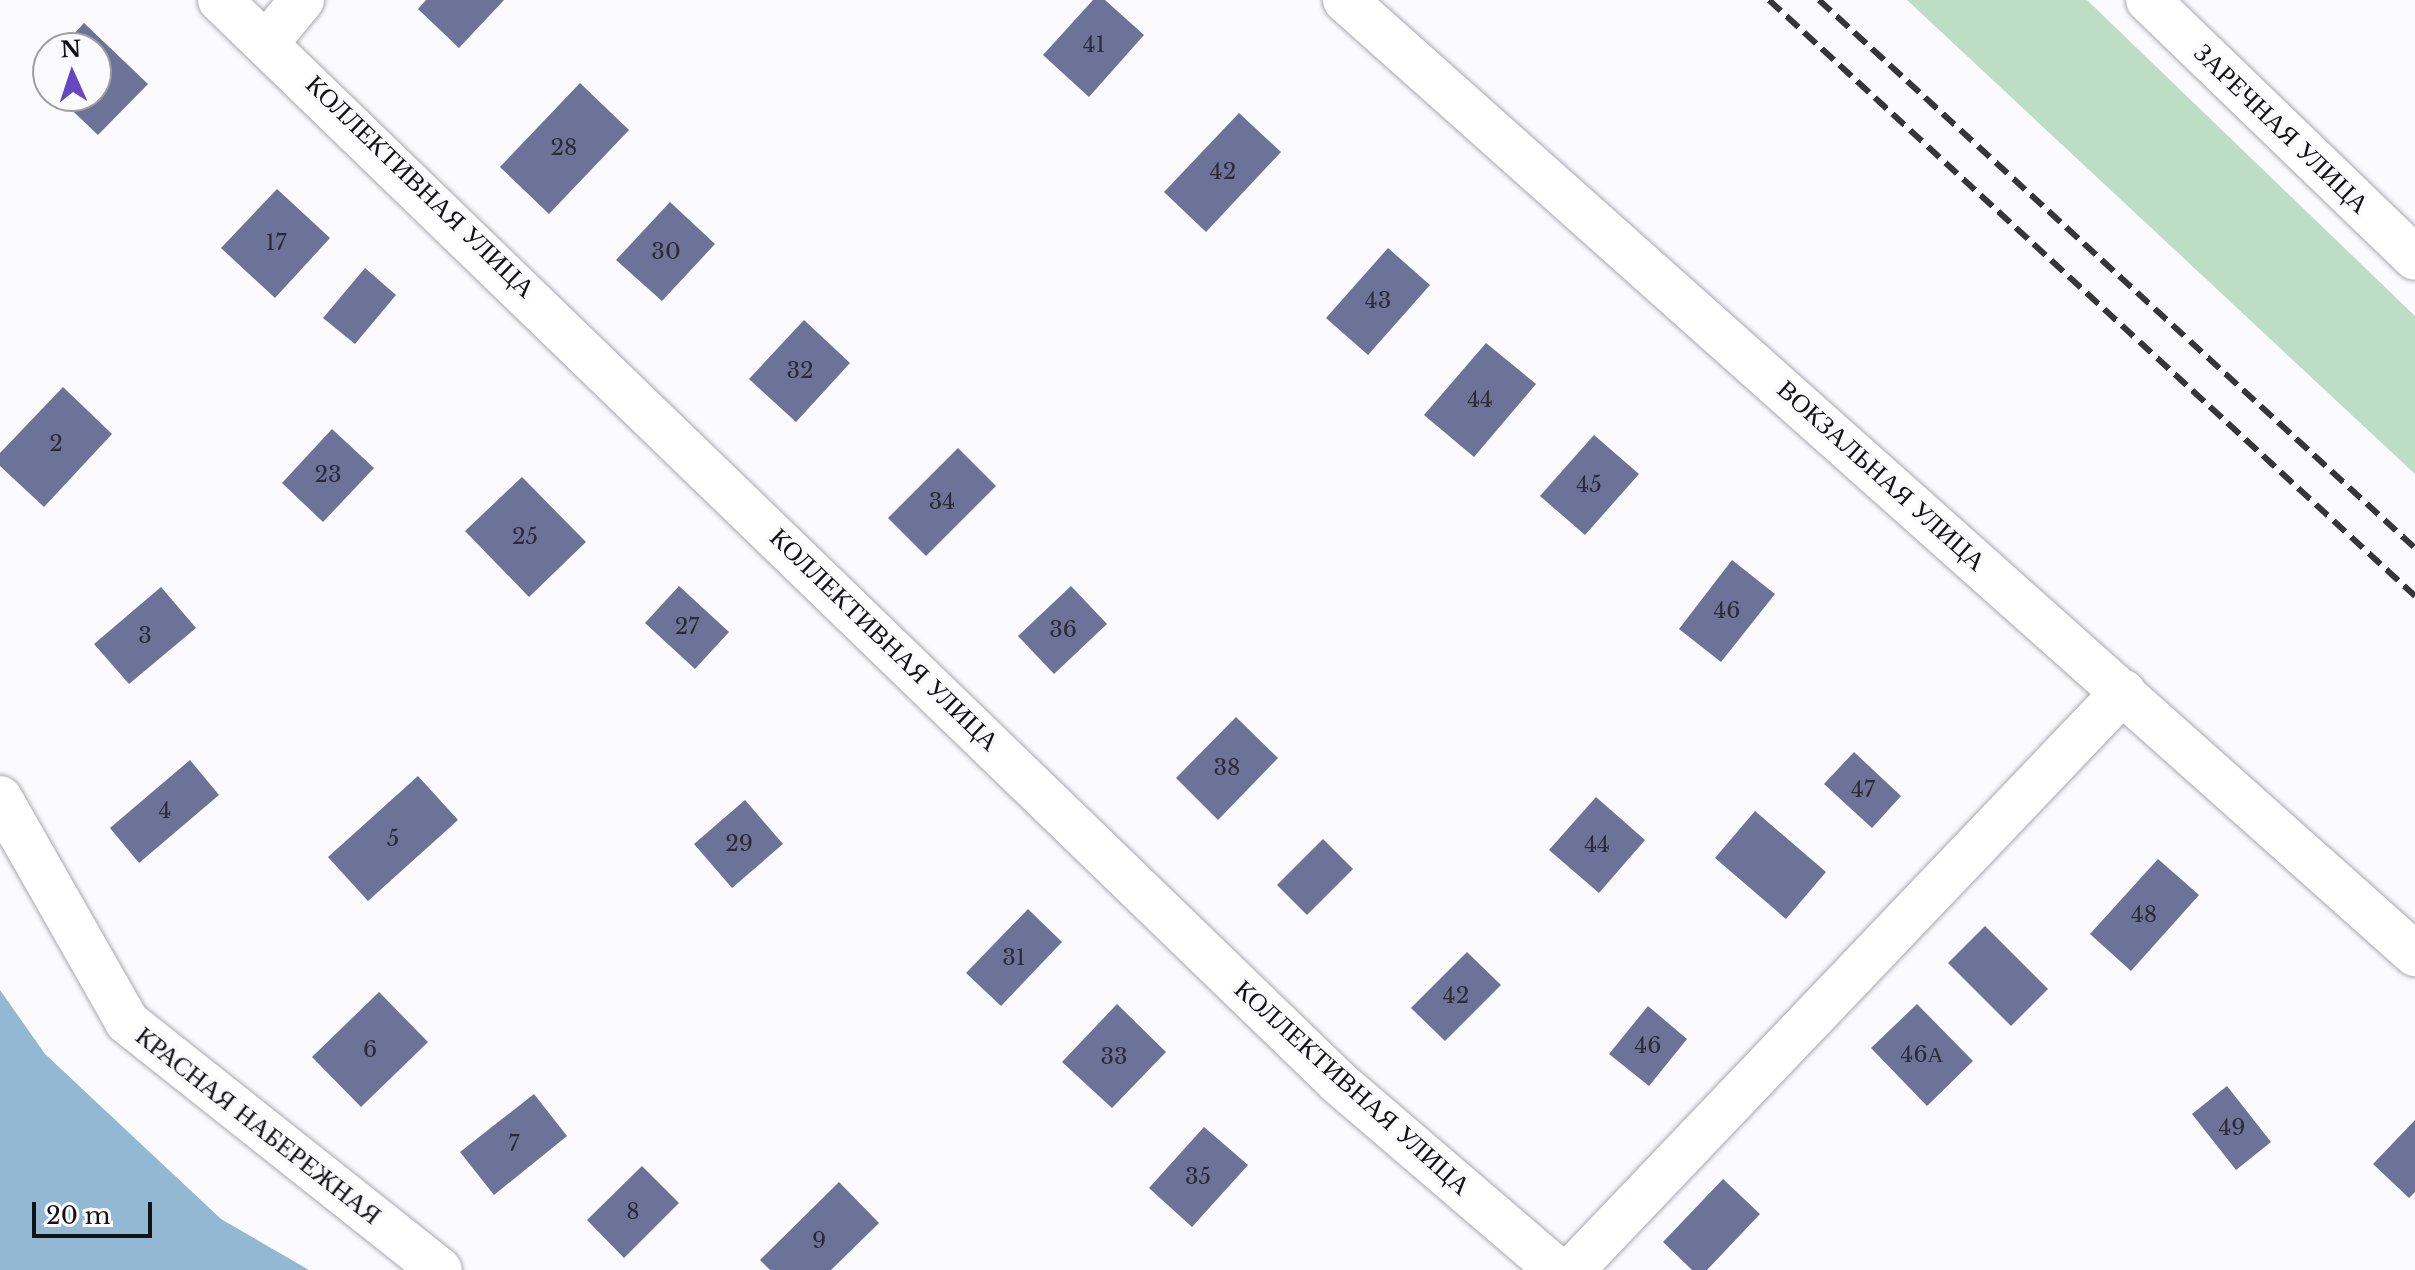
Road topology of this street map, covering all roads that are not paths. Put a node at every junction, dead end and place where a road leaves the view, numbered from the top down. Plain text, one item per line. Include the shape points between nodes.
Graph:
1 (220, 0) edge
2 (302, 0) edge
3 (1345, 0) edge
4 (2148, 0) edge
5 (269, 40) junction
6 (2415, 258) edge
7 (2123, 692) junction
8 (0, 798) edge
9 (2415, 954) edge
10 (440, 1270) edge
11 (1557, 1270) edge
12 (1572, 1270) edge

1 - 5 street, КОЛЛЕКТИВНАЯ УЛИЦА
2 - 5 street
3 - 7 street, ВОКЗАЛЬНАЯ УЛИЦА
4 - 6 street, ЗАРЕЧНАЯ УЛИЦА
5 - 11 street, КОЛЛЕКТИВНАЯ УЛИЦА via 1338,1082
7 - 9 street, ВОКЗАЛЬНАЯ УЛИЦА
7 - 12 street
8 - 10 street, КРАСНАЯ НАБЕРЕЖНАЯ via 127,1022

